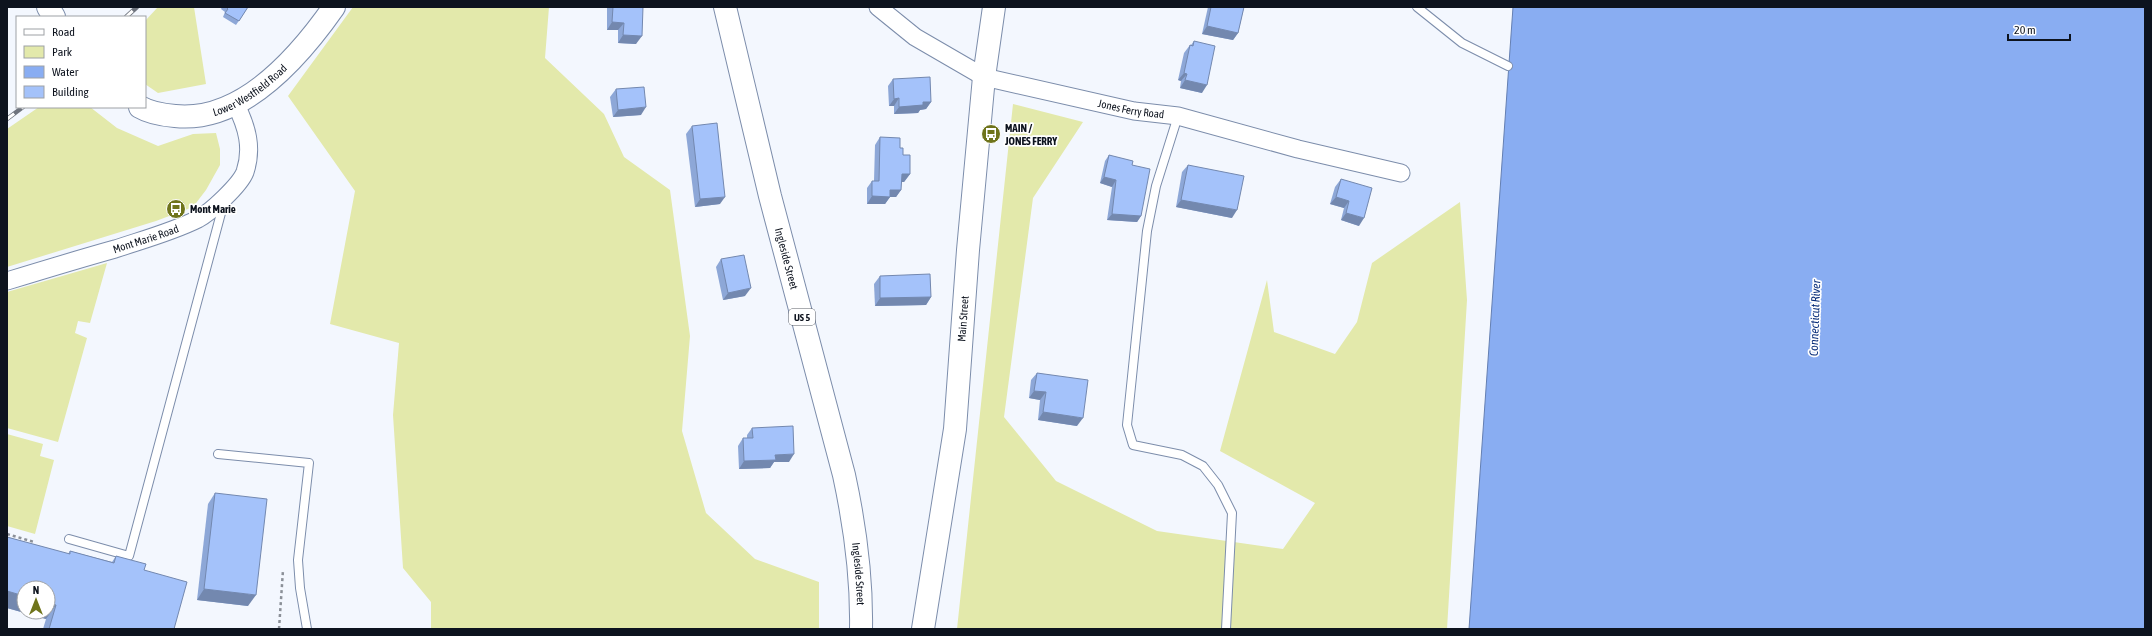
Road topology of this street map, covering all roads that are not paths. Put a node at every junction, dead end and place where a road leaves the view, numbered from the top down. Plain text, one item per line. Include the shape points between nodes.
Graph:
1 (48, 7) edge
2 (334, 7) edge
3 (725, 7) edge
4 (878, 7) edge
5 (994, 7) edge
6 (1417, 7) edge
7 (53, 16) edge
8 (1508, 66) dead end
9 (984, 77) junction
10 (236, 105) junction
11 (143, 108) edge
12 (1178, 116) junction
13 (1401, 173) dead end
14 (226, 195) junction
15 (7, 281) edge
16 (218, 454) dead end
17 (69, 539) dead end
18 (307, 629) edge
19 (861, 629) edge
20 (922, 629) edge
21 (1226, 629) edge

1 - 7 main road
2 - 10 main road, Lower Westfield Road via 314,33 273,77
3 - 19 main road, Ingleside Street / US 5 via 770,196 846,482 858,557
4 - 9 street, Jones Ferry Road via 915,37
5 - 9 main road, Main Street
6 - 8 lane via 1462,43
9 - 12 street, Jones Ferry Road via 1134,111
9 - 20 main road, Main Street via 955,429
10 - 11 main road, Lower Westfield Road via 216,113 187,117 162,115
10 - 14 street, Mont Marie Road via 249,138 249,150 244,173
12 - 13 street, Jones Ferry Road via 1298,149
12 - 21 lane via 1156,186 1147,231 1126,425 1133,445 1182,455 1203,466 1218,485 1232,513
14 - 15 street, Mont Marie Road via 199,219 145,239
14 - 17 lane via 129,556
16 - 18 lane via 309,463 298,560 300,594

